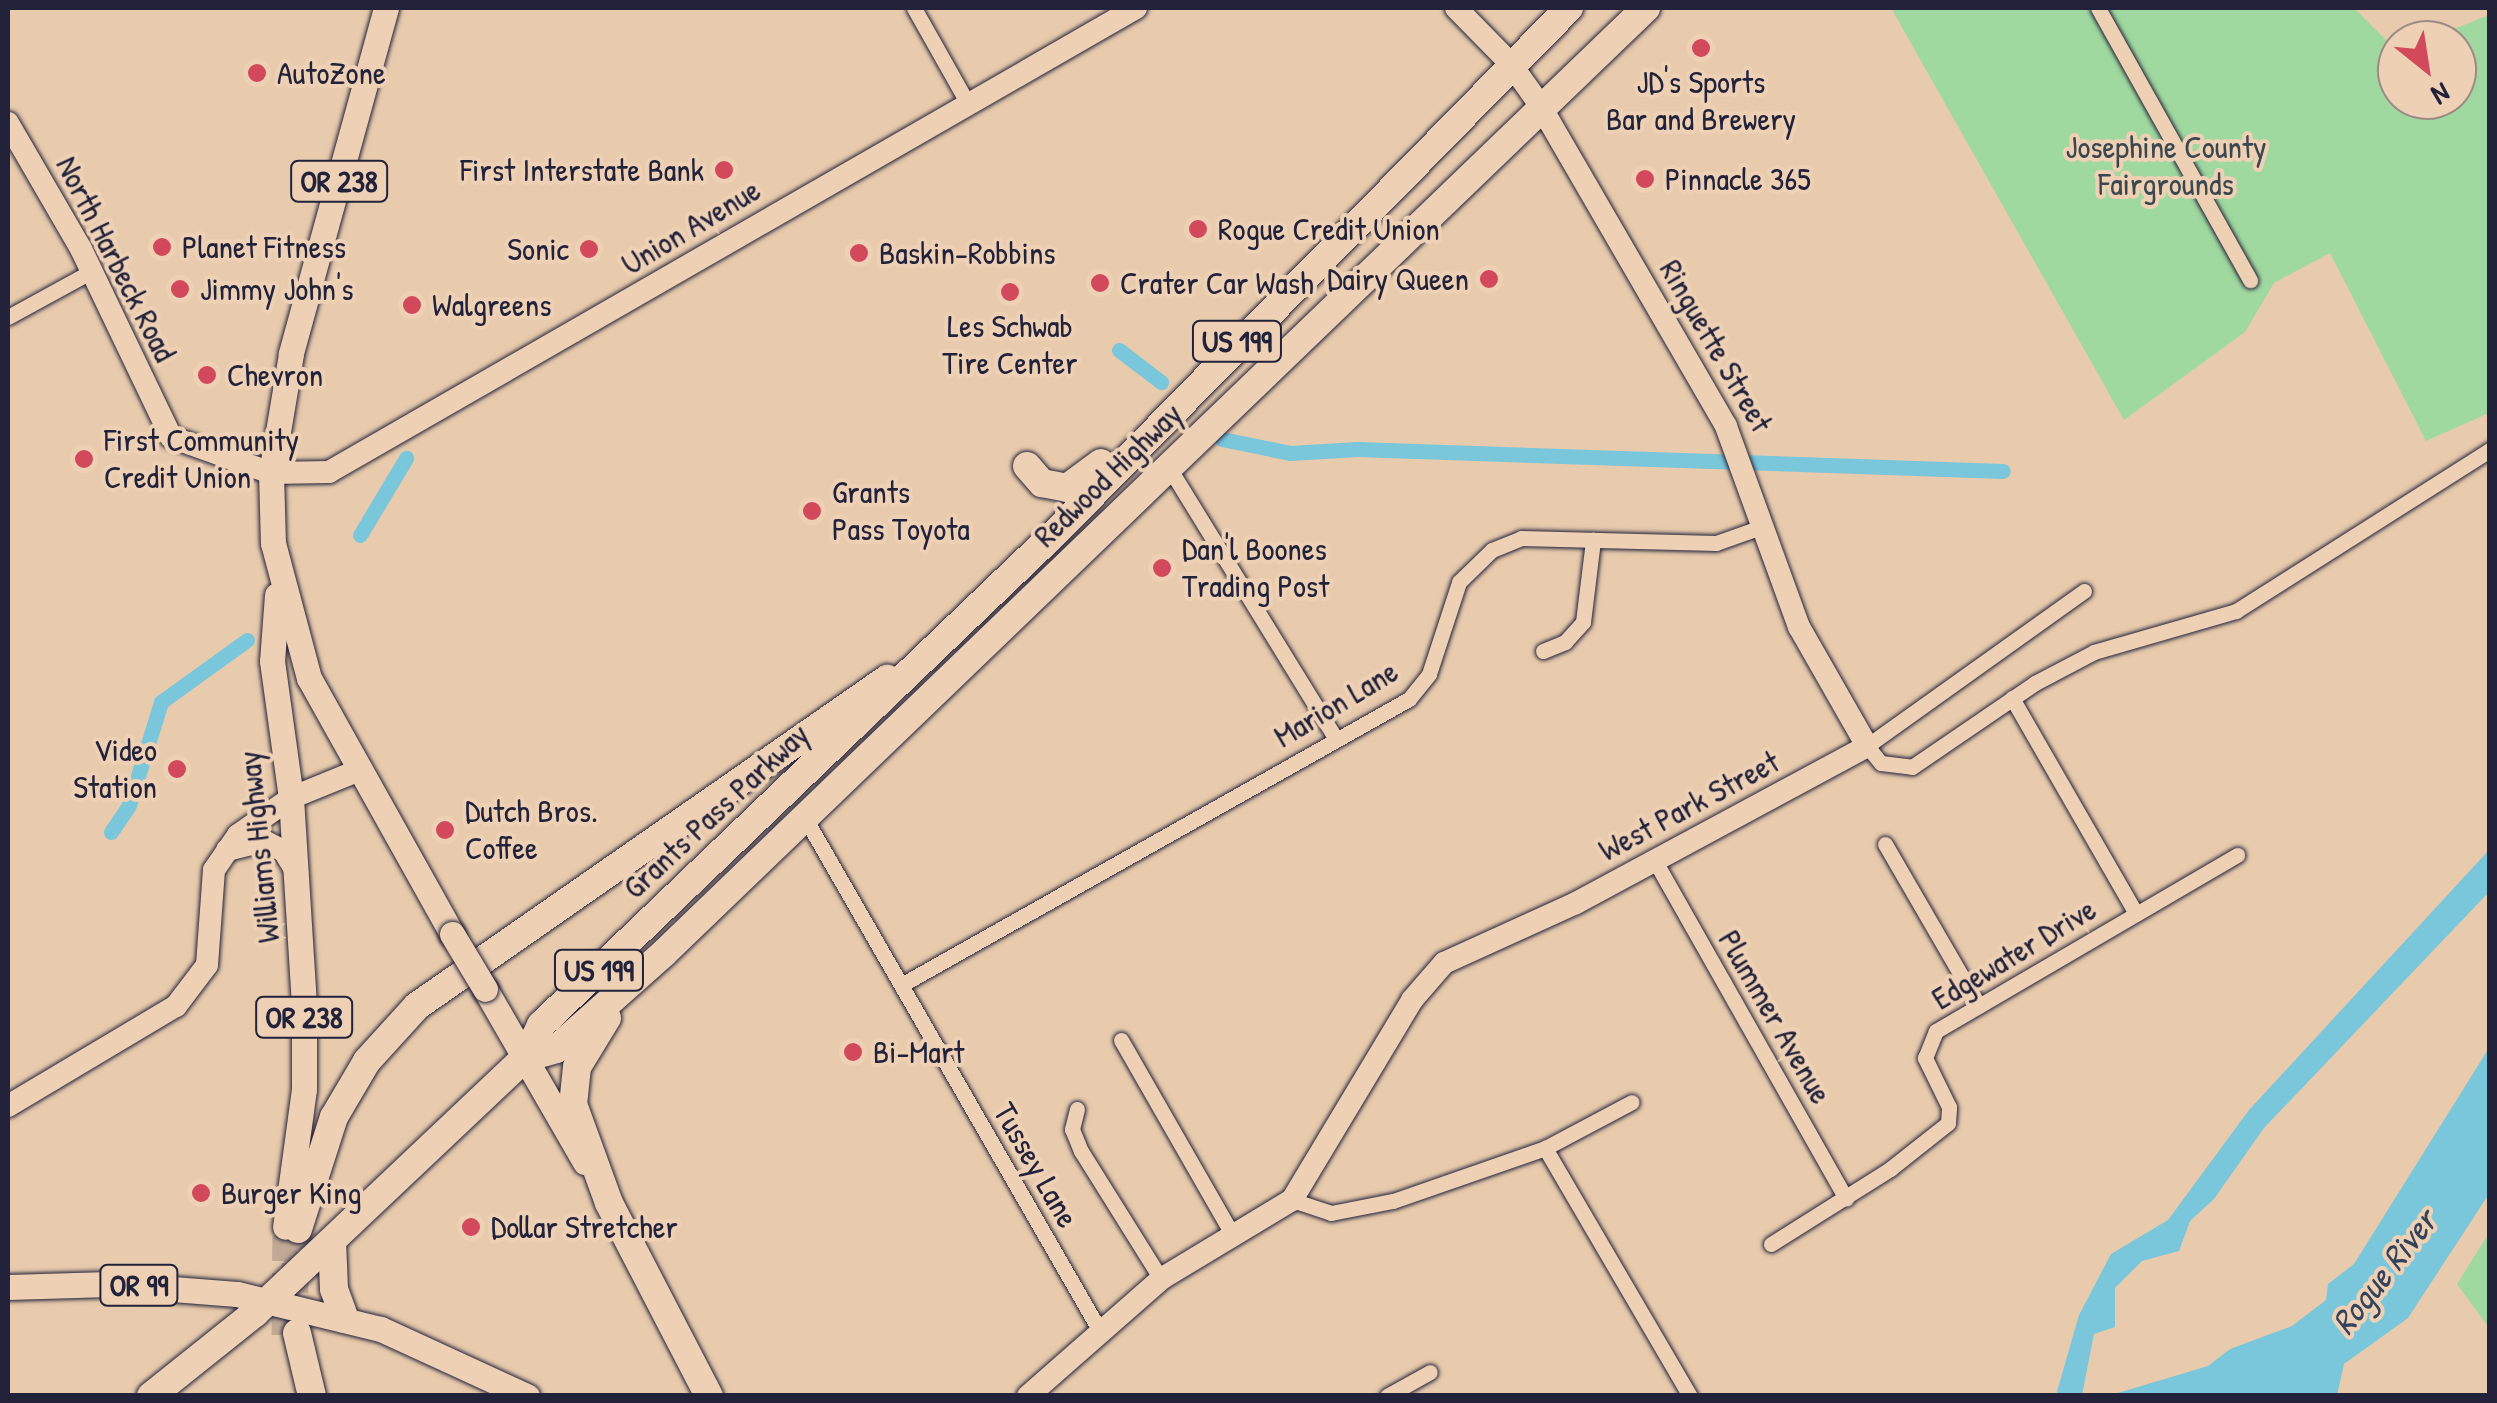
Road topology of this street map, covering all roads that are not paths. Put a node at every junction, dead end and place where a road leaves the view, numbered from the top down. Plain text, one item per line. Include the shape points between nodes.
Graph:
1 (386, 8) edge
2 (914, 8) edge
3 (1136, 8) edge
4 (1456, 8) edge
5 (1569, 8) edge
6 (1646, 8) edge
7 (2098, 8) edge
8 (1510, 62) junction
9 (968, 104) junction
10 (1540, 105) junction
11 (8, 123) edge
12 (92, 271) junction
13 (2250, 280) dead end
14 (8, 317) edge
15 (1253, 324) junction
16 (2490, 450) edge
17 (1027, 466) dead end
18 (1168, 466) junction
19 (271, 473) junction
20 (1764, 526) junction
21 (1593, 540) junction
22 (278, 580) junction
23 (2084, 591) dead end
24 (964, 622) junction
25 (1543, 651) dead end
26 (2012, 698) junction
27 (1336, 739) junction
28 (1867, 746) junction
29 (357, 771) junction
30 (291, 798) junction
31 (805, 818) junction
32 (1885, 844) dead end
33 (227, 850) junction
34 (2237, 855) dead end
35 (1655, 862) junction
36 (297, 874) junction
37 (2136, 914) junction
38 (664, 953) junction
39 (901, 985) junction
40 (1979, 1006) junction
41 (1120, 1040) dead end
42 (525, 1058) junction
43 (1632, 1102) dead end
44 (8, 1106) edge
45 (1077, 1109) dead end
46 (1545, 1148) junction
47 (1846, 1199) junction
48 (1292, 1200) junction
49 (609, 1203) junction
50 (292, 1228) joint
51 (1234, 1237) junction
52 (332, 1241) junction
53 (1771, 1244) dead end
54 (1160, 1280) junction
55 (8, 1287) edge
56 (268, 1301) junction
57 (345, 1319) junction
58 (1100, 1331) junction
59 (291, 1334) joint
60 (692, 1360) junction
61 (1430, 1372) dead end
62 (150, 1396) edge
63 (299, 1396) edge
64 (312, 1396) edge
65 (527, 1396) edge
66 (690, 1396) edge
67 (710, 1396) edge
68 (1028, 1396) edge
69 (1387, 1396) edge
70 (1690, 1396) edge

1 - 19 main road, Williams Highway / OR 238 via 291,354
2 - 9 street
3 - 9 street, Union Avenue
4 - 8 street, Ringuette Street
5 - 8 highway, Redwood Highway / US 199
6 - 10 highway, Redwood Highway / US 199
7 - 13 street
8 - 10 street, Ringuette Street
8 - 15 highway, Redwood Highway / US 199
9 - 19 street, Union Avenue via 371,454 329,472
10 - 18 highway, Redwood Highway / US 199
10 - 20 street, Ringuette Street via 1726,426
11 - 12 street, North Harbeck Road
12 - 14 street
12 - 19 street, North Harbeck Road via 171,437
15 - 17 highway via 1192,369 1085,480 1067,488 1042,482
15 - 24 highway, Redwood Highway / US 199
16 - 26 street via 2236,611 2094,652
18 - 27 street
18 - 31 highway, Redwood Highway / US 199
19 - 22 main road, Williams Highway / OR 238
20 - 21 street, Marion Lane via 1716,543
20 - 28 street, Ringuette Street via 1799,627
21 - 25 street via 1583,622 1565,642
21 - 27 street, Marion Lane via 1521,538 1480,559 1459,582 1420,688
22 - 29 main road, Williams Highway / OR 238 via 309,678
22 - 30 main road, Williams Highway / OR 238 via 272,661
23 - 28 street
24 - 42 highway, Grants Pass Parkway / US 199 via 541,1025
24 - 50 highway via 416,1006 367,1061 334,1116
26 - 28 street via 1912,766 1882,763
26 - 37 street
27 - 39 street, Marion Lane
28 - 35 street, West Park Street
29 - 30 street
29 - 42 main road, Williams Highway / OR 238, bridge
30 - 33 street via 246,827
30 - 36 main road, Williams Highway / OR 238
31 - 38 highway, Redwood Highway / US 199
31 - 39 street, Tussey Lane
32 - 40 street
33 - 36 street via 264,841 284,851
33 - 44 street via 214,870 212,946 194,988 158,1019
34 - 37 street, Edgewater Drive
35 - 47 street, Plummer Avenue
35 - 48 street, West Park Street via 1471,946 1436,970
36 - 50 main road, Williams Highway / OR 238 via 304,1089
37 - 40 street, Edgewater Drive
38 - 42 highway, Grants Pass Parkway / US 199 via 556,1049
38 - 49 highway via 593,1034 577,1067 572,1104
39 - 58 street, Tussey Lane
40 - 47 street, Edgewater Drive via 1936,1031 1924,1048 1949,1107 1948,1123
41 - 51 street
42 - 49 main road, OR 238
42 - 52 highway, Grants Pass Parkway / US 199
43 - 46 street
45 - 54 street via 1072,1129 1081,1151
46 - 48 street via 1354,1210 1331,1213
46 - 70 street
47 - 53 street, Edgewater Drive
48 - 51 street, West Park Street
49 - 60 highway, OR 238
51 - 54 street, West Park Street
52 - 56 highway, Grants Pass Parkway / US 199
52 - 57 highway via 334,1289
54 - 58 street, West Park Street
55 - 56 main road, OR 99 via 163,1286
56 - 57 main road, OR 99
56 - 62 highway, Grants Pass Parkway / US 199
57 - 65 main road, OR 99 via 430,1347
58 - 68 street, West Park Street
59 - 63 main road
59 - 64 highway
60 - 66 main road
60 - 67 highway, OR 238
61 - 69 street

